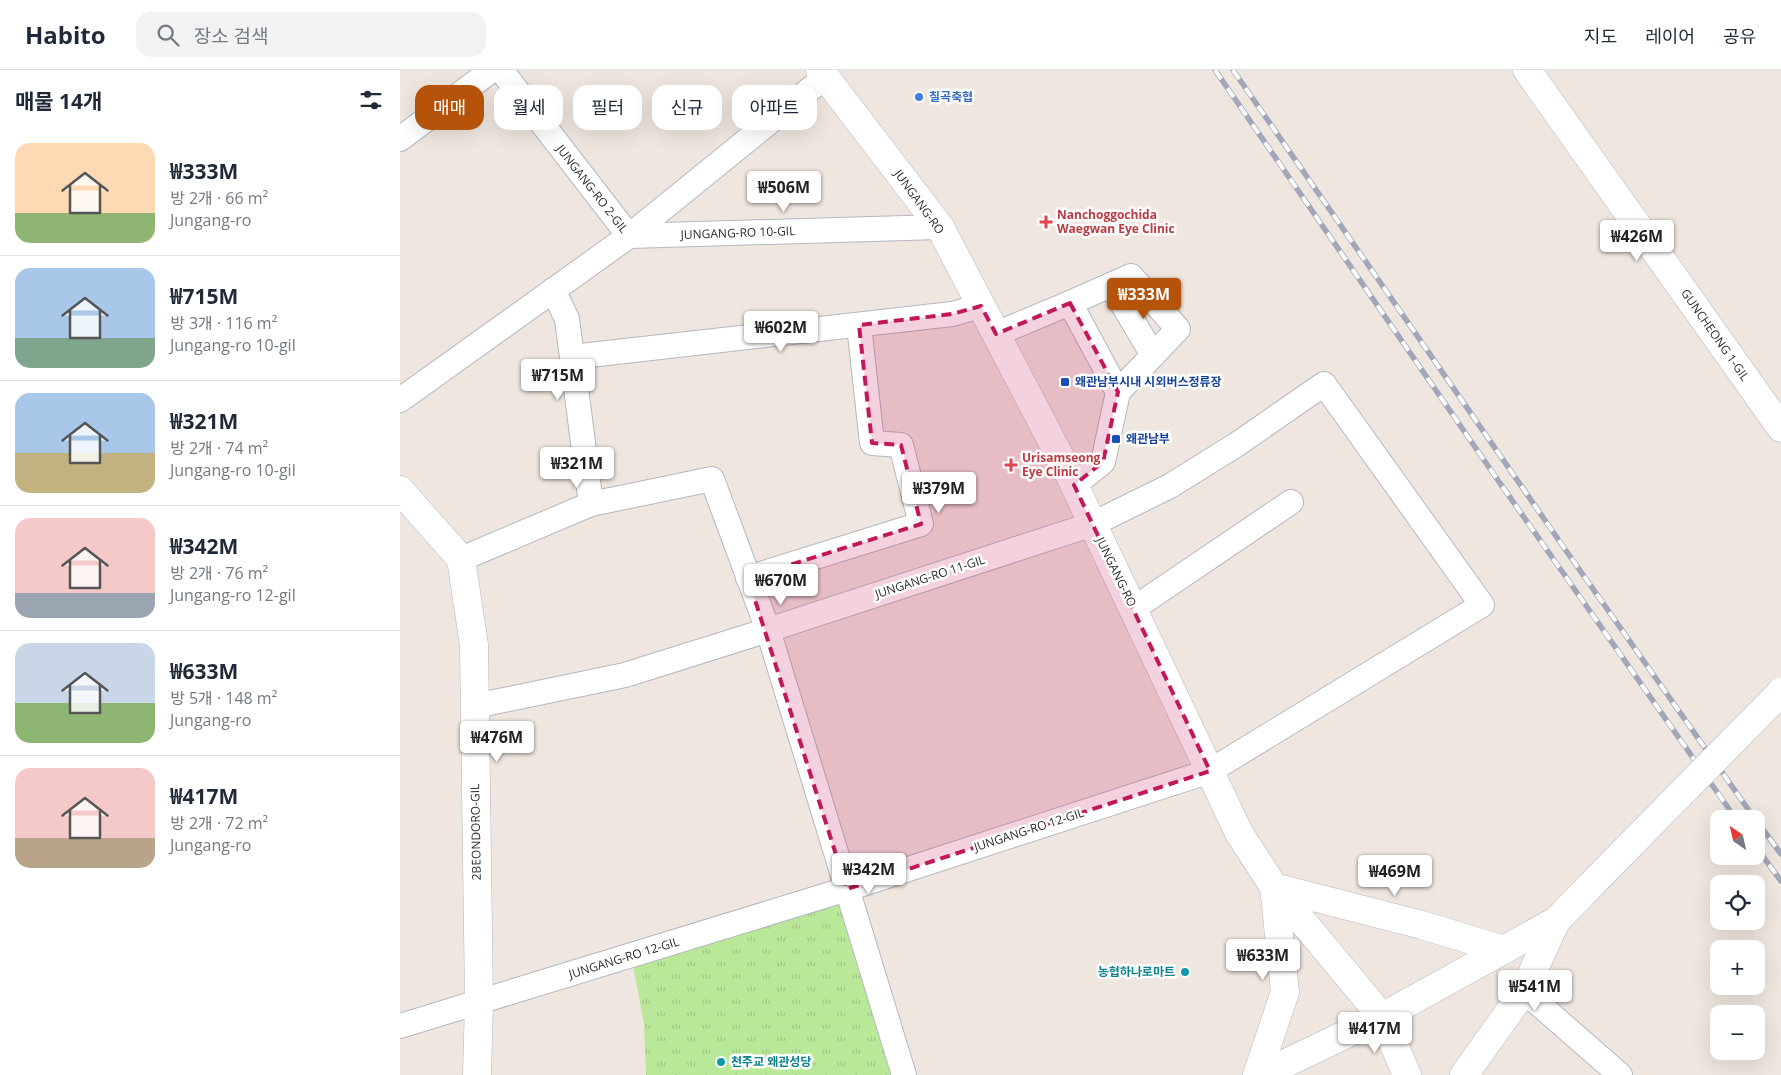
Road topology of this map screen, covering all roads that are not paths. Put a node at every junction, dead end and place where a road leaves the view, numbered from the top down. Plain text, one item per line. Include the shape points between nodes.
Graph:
1 (492, 70) edge
2 (501, 70) edge
3 (1527, 70) edge
4 (823, 73) edge
5 (400, 139) edge
6 (940, 227) junction
7 (629, 236) junction
8 (1111, 285) junction
9 (554, 290) junction
10 (1070, 303) junction
11 (981, 306) junction
12 (859, 324) junction
13 (996, 334) junction
14 (1153, 356) junction
15 (572, 357) junction
16 (1118, 392) junction
17 (400, 400) edge
18 (1781, 428) edge
19 (1074, 485) junction
20 (400, 490) edge
21 (1290, 502) dead end
22 (591, 504) junction
23 (1093, 524) junction
24 (461, 560) junction
25 (748, 578) junction
26 (1133, 609) junction
27 (768, 630) junction
28 (1781, 692) edge
29 (475, 706) junction
30 (1210, 771) junction
31 (1274, 887) junction
32 (847, 889) junction
33 (1556, 921) junction
34 (1504, 950) junction
35 (1524, 991) junction
36 (479, 1002) junction
37 (1382, 1016) junction
38 (400, 1026) edge
39 (477, 1075) edge
40 (904, 1075) edge
41 (1257, 1075) edge
42 (1261, 1075) edge
43 (1407, 1075) edge
44 (1464, 1075) edge
45 (1620, 1075) edge

1 - 5 street
2 - 7 street, JUNGANG-RO 2-GIL
3 - 18 street, GUNCHEONG 1-GIL
4 - 6 street, JUNGANG-RO
4 - 7 street
6 - 7 street, JUNGANG-RO 10-GIL
6 - 11 street, JUNGANG-RO
7 - 9 street
8 - 10 street
8 - 14 street
8 - 14 street via 1131,276 1178,329
9 - 15 street via 567,319
9 - 17 street
10 - 13 street
10 - 16 street
11 - 12 street via 952,314
11 - 13 street, JUNGANG-RO
12 - 15 street
12 - 25 street via 872,443 901,445 922,524
13 - 19 street, JUNGANG-RO
14 - 16 street
15 - 22 street
16 - 19 street via 1103,462
19 - 23 street, JUNGANG-RO
20 - 24 street
21 - 26 street
22 - 24 street
22 - 25 street via 712,479
23 - 26 street, JUNGANG-RO
23 - 27 street, JUNGANG-RO 11-GIL
23 - 30 street, JUNGANG-RO 11-GIL via 1170,486 1324,384 1482,605
24 - 29 street, 2BEONDORO-GIL via 474,645
25 - 27 street
26 - 30 street, JUNGANG-RO
27 - 29 street, JUNGANG-RO 11-GIL via 625,675
27 - 32 street
28 - 33 street, bridge
29 - 36 street, 2BEONDORO-GIL
30 - 31 street, JUNGANG-RO via 1239,834
30 - 32 street, JUNGANG-RO 12-GIL
31 - 34 street
31 - 37 street, JUNGANG-RO
31 - 41 street via 1286,992
32 - 36 street, JUNGANG-RO 12-GIL
32 - 40 street
33 - 34 street
33 - 35 street
34 - 37 street
35 - 44 street
35 - 45 street
36 - 38 street, JUNGANG-RO 12-GIL
36 - 39 street, 2BEONDORO-GIL
37 - 42 street
37 - 43 street, JUNGANG-RO

